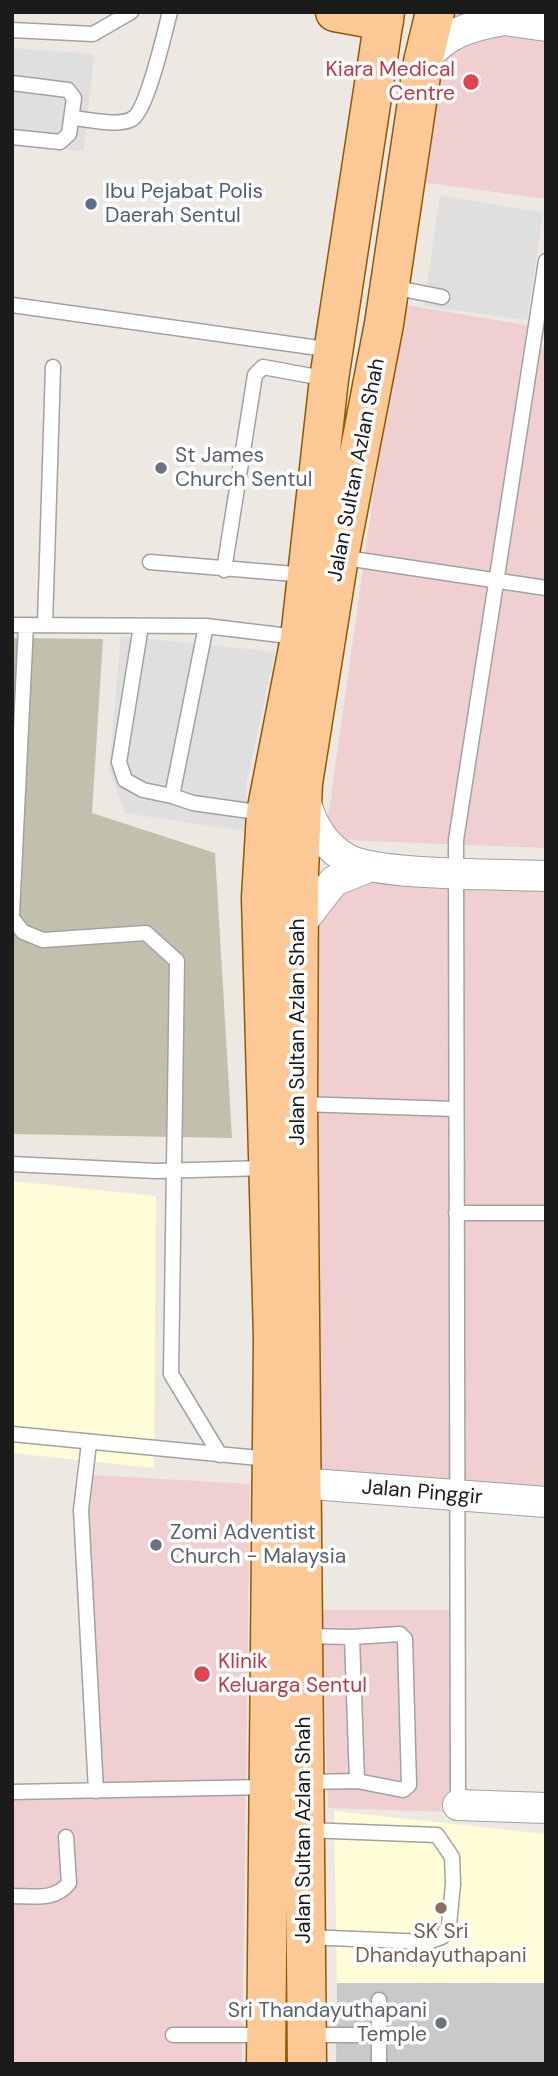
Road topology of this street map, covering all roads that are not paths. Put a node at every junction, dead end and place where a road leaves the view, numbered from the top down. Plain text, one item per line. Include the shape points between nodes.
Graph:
1 (131, 12) edge
2 (170, 12) edge
3 (335, 12) edge
4 (435, 12) edge
5 (389, 15) edge
6 (496, 16) edge
7 (546, 26) edge
8 (12, 30) edge
9 (423, 62) junction
10 (12, 83) edge
11 (72, 118) junction
12 (12, 137) edge
13 (546, 261) edge
14 (390, 286) junction
15 (442, 296) dead end
16 (12, 305) edge
17 (332, 365) junction
18 (53, 367) dead end
19 (150, 562) dead end
20 (323, 566) junction
21 (224, 570) junction
22 (498, 581) junction
23 (546, 588) edge
24 (19, 625) edge
25 (45, 625) junction
26 (141, 626) junction
27 (206, 626) junction
28 (300, 638) junction
29 (303, 783) junction
30 (172, 796) junction
31 (265, 813) junction
32 (369, 867) junction
33 (454, 872) junction
34 (546, 876) edge
35 (12, 916) edge
36 (299, 926) junction
37 (298, 1104) junction
38 (455, 1109) junction
39 (12, 1164) edge
40 (267, 1168) junction
41 (174, 1171) junction
42 (456, 1213) junction
43 (546, 1213) edge
44 (12, 1434) edge
45 (89, 1443) junction
46 (219, 1455) junction
47 (285, 1471) junction
48 (457, 1496) junction
49 (546, 1502) edge
50 (303, 1636) junction
51 (352, 1637) junction
52 (357, 1781) junction
53 (286, 1785) junction
54 (96, 1791) junction
55 (12, 1792) edge
56 (458, 1805) joint
57 (546, 1808) edge
58 (304, 1830) junction
59 (66, 1837) dead end
60 (12, 1896) edge
61 (305, 1937) junction
62 (379, 2000) dead end
63 (173, 2035) dead end
64 (379, 2035) junction
65 (267, 2049) edge
66 (306, 2049) edge
67 (379, 2064) edge

1 - 8 lane via 93,34
2 - 11 lane via 157,62 132,119
3 - 5 main road
4 - 9 main road, Jalan Sultan Azlan Shah
5 - 17 main road, Jalan Sultan Azlan Shah
6 - 7 street
6 - 9 street via 449,35
9 - 14 main road, Jalan Sultan Azlan Shah
10 - 11 lane via 68,90 74,97
11 - 12 lane via 69,134 60,142
13 - 22 lane
14 - 15 lane
14 - 20 main road, Jalan Sultan Azlan Shah
16 - 17 lane
17 - 20 main road, Jalan Sultan Azlan Shah
17 - 21 lane via 263,367 255,375
18 - 25 lane
19 - 21 lane
20 - 21 lane
20 - 22 lane
20 - 28 main road, Jalan Sultan Azlan Shah
20 - 29 main road, Jalan Sultan Azlan Shah
22 - 23 lane
22 - 33 lane
24 - 25 lane
24 - 35 lane
25 - 26 lane
26 - 27 lane
26 - 30 lane via 119,762 125,780 143,790
27 - 28 lane
27 - 30 lane
28 - 31 main road, Jalan Sultan Azlan Shah
29 - 32 street via 310,816 327,844 348,860
29 - 36 main road, Jalan Sultan Azlan Shah
30 - 31 lane
31 - 40 main road, Jalan Sultan Azlan Shah via 261,898
32 - 33 street
32 - 36 street via 334,881
33 - 34 street
33 - 38 lane
35 - 41 lane via 23,932 43,940 146,933 177,961
36 - 37 main road, Jalan Sultan Azlan Shah
37 - 38 lane
37 - 47 main road, Jalan Sultan Azlan Shah
38 - 42 lane
39 - 41 lane
40 - 41 lane
40 - 47 main road, Jalan Sultan Azlan Shah via 273,1338
41 - 46 lane via 171,1374
42 - 43 lane
42 - 48 lane
44 - 45 lane
45 - 46 lane
45 - 54 lane via 81,1510
46 - 47 lane
47 - 48 street, Jalan Pinggir
47 - 50 main road, Jalan Sultan Azlan Shah
47 - 53 main road, Jalan Sultan Azlan Shah
48 - 49 street, Jalan Pinggir
48 - 56 lane
50 - 51 lane
50 - 53 main road, Jalan Sultan Azlan Shah
51 - 52 lane
51 - 52 lane via 400,1634 405,1639 409,1785 403,1790
52 - 53 lane
53 - 54 lane
53 - 58 main road, Jalan Sultan Azlan Shah
53 - 65 main road, Jalan Sultan Azlan Shah
54 - 55 lane
56 - 57 street
58 - 61 main road, Jalan Sultan Azlan Shah
58 - 61 lane via 437,1835 452,1857 453,1884 449,1925 435,1940
59 - 60 lane via 69,1883 61,1893
61 - 66 main road, Jalan Sultan Azlan Shah
62 - 64 lane
63 - 65 lane
64 - 66 lane
64 - 67 lane

